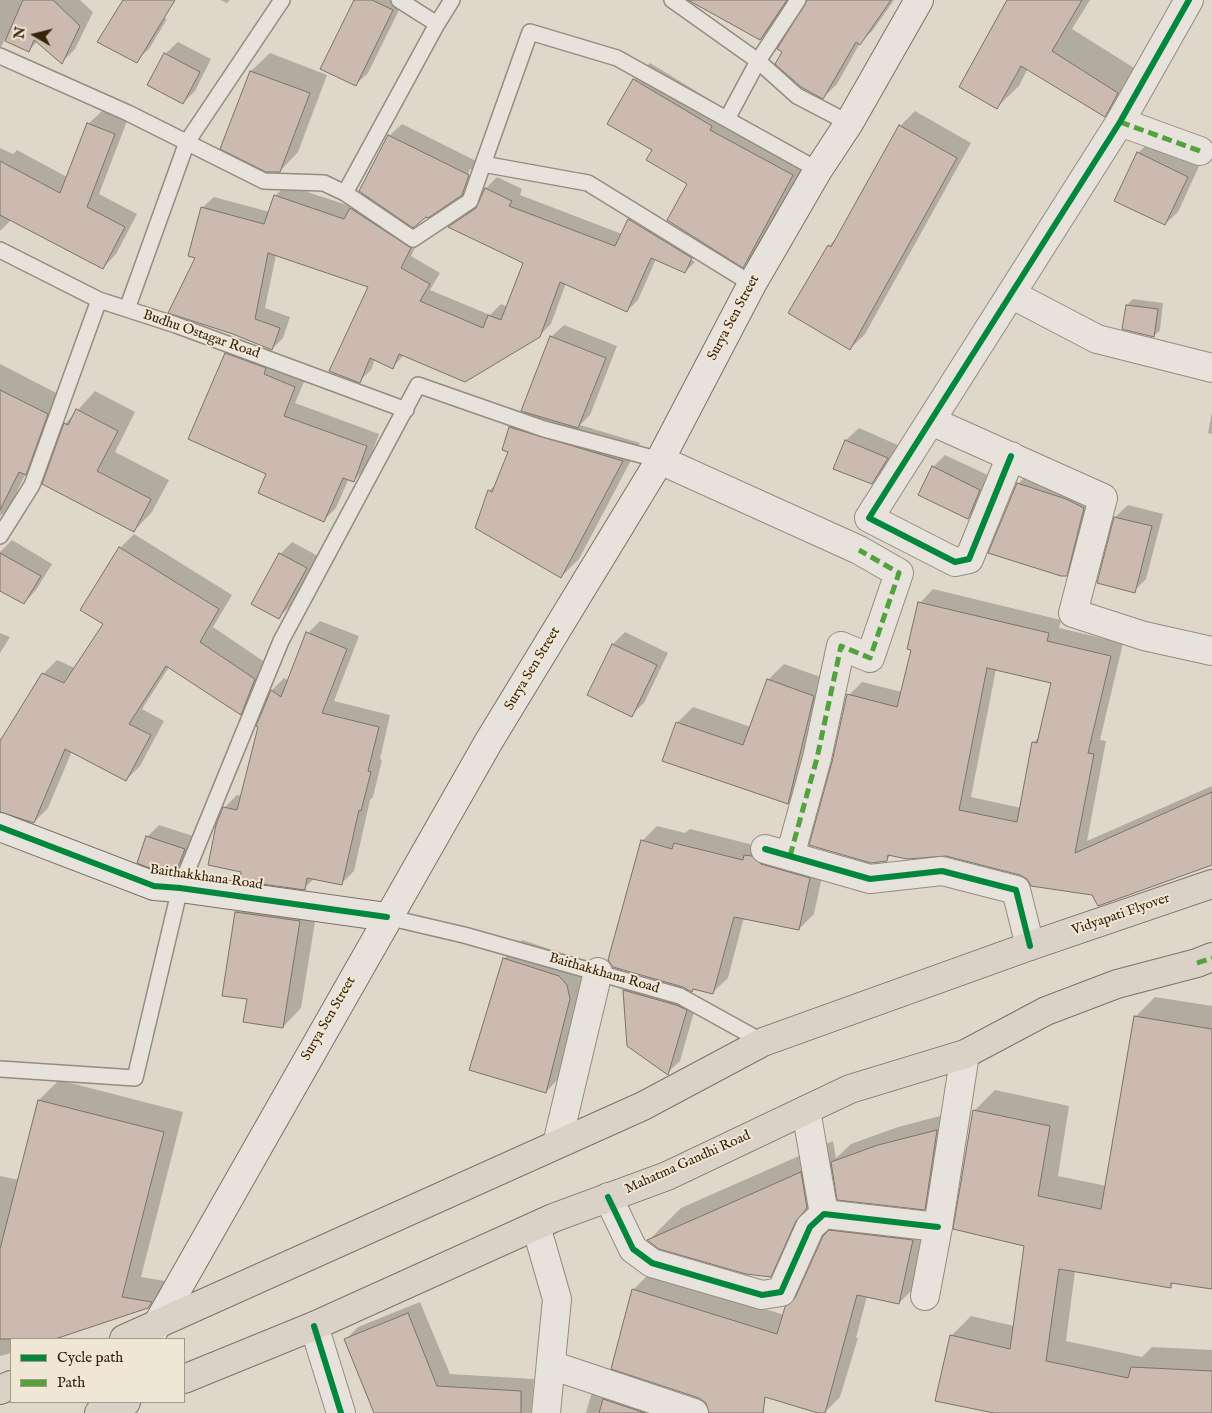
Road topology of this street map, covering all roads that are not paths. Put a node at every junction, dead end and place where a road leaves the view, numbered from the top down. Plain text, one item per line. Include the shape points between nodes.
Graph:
1 (282, 0) edge
2 (399, 0) edge
3 (452, 0) edge
4 (672, 0) edge
5 (798, 0) edge
6 (919, 0) edge
7 (1189, 0) edge
8 (437, 24) junction
9 (0, 56) edge
10 (758, 61) junction
11 (727, 119) junction
12 (1120, 122) junction
13 (849, 123) junction
14 (188, 142) junction
15 (1200, 151) dead end
16 (483, 164) junction
17 (818, 170) junction
18 (345, 193) junction
19 (0, 250) edge
20 (752, 284) junction
21 (1011, 294) junction
22 (99, 300) junction
23 (127, 309) junction
24 (1212, 368) edge
25 (406, 410) junction
26 (931, 421) junction
27 (1011, 456) junction
28 (660, 460) junction
29 (869, 518) junction
30 (0, 536) edge
31 (859, 550) junction
32 (1212, 651) edge
33 (0, 827) edge
34 (1212, 884) edge
35 (180, 888) junction
36 (387, 917) junction
37 (1030, 946) junction
38 (1208, 961) edge
39 (598, 972) junction
40 (764, 1042) junction
41 (965, 1054) junction
42 (0, 1069) edge
43 (806, 1110) junction
44 (557, 1144) junction
45 (608, 1197) junction
46 (824, 1214) junction
47 (536, 1226) junction
48 (938, 1227) junction
49 (925, 1296) dead end
50 (314, 1326) junction
51 (151, 1333) edge
52 (128, 1338) edge
53 (551, 1365) junction
54 (185, 1378) edge
55 (341, 1413) edge
56 (546, 1413) edge
57 (694, 1413) edge

1 - 14 lane
2 - 8 lane
3 - 8 lane
4 - 10 lane
5 - 10 lane
6 - 13 street, Surya Sen Street
7 - 12 street
8 - 18 lane
9 - 14 lane
10 - 11 lane
10 - 13 lane via 797,96
11 - 16 lane via 617,58 530,32
11 - 17 lane
12 - 15 street
12 - 21 street
13 - 17 street, Surya Sen Street
14 - 18 lane via 264,181 324,183
14 - 23 lane
16 - 18 lane via 470,201 413,239
16 - 20 lane via 588,183
17 - 20 street, Surya Sen Street
19 - 22 lane, Budhu Ostagar Road
20 - 28 street, Surya Sen Street
21 - 24 street via 1097,339
21 - 26 street
22 - 23 lane, Budhu Ostagar Road
22 - 30 lane via 32,485
23 - 25 lane, Budhu Ostagar Road
25 - 28 lane via 418,385 544,429
25 - 35 lane via 280,641
26 - 27 street
26 - 29 street
27 - 29 street via 969,559 954,562
27 - 32 street via 1103,498 1073,613 1144,636
28 - 31 street
28 - 36 street, Surya Sen Street via 489,740
29 - 31 lane
31 - 37 street via 899,572 870,658 841,646 817,758 778,853 870,879 942,872 1016,890
33 - 35 street, Baithakkhana Road via 154,886
34 - 37 main road, Vidyapati Flyover
35 - 36 street, Baithakkhana Road
35 - 42 lane via 135,1078
36 - 39 lane, Baithakkhana Road
36 - 51 street, Surya Sen Street
37 - 40 main road, Vidyapati Flyover
38 - 41 main road, Mahatma Gandhi Road via 1117,984 1055,1008
39 - 40 lane, Baithakkhana Road via 680,996
39 - 44 street
40 - 44 main road, Vidyapati Flyover via 642,1106
41 - 43 main road, Mahatma Gandhi Road via 850,1090
41 - 48 street
43 - 45 main road, Mahatma Gandhi Road via 667,1176
43 - 46 street
44 - 51 main road, Vidyapati Flyover
45 - 46 street via 633,1249 652,1263 762,1295 781,1292 810,1227
45 - 47 main road, Mahatma Gandhi Road
46 - 48 street
47 - 50 main road, Mahatma Gandhi Road
47 - 53 street via 557,1299
48 - 49 street
50 - 54 main road, Mahatma Gandhi Road
50 - 55 street
51 - 52 main road, Vidyapati Flyover
53 - 56 street
53 - 57 street

